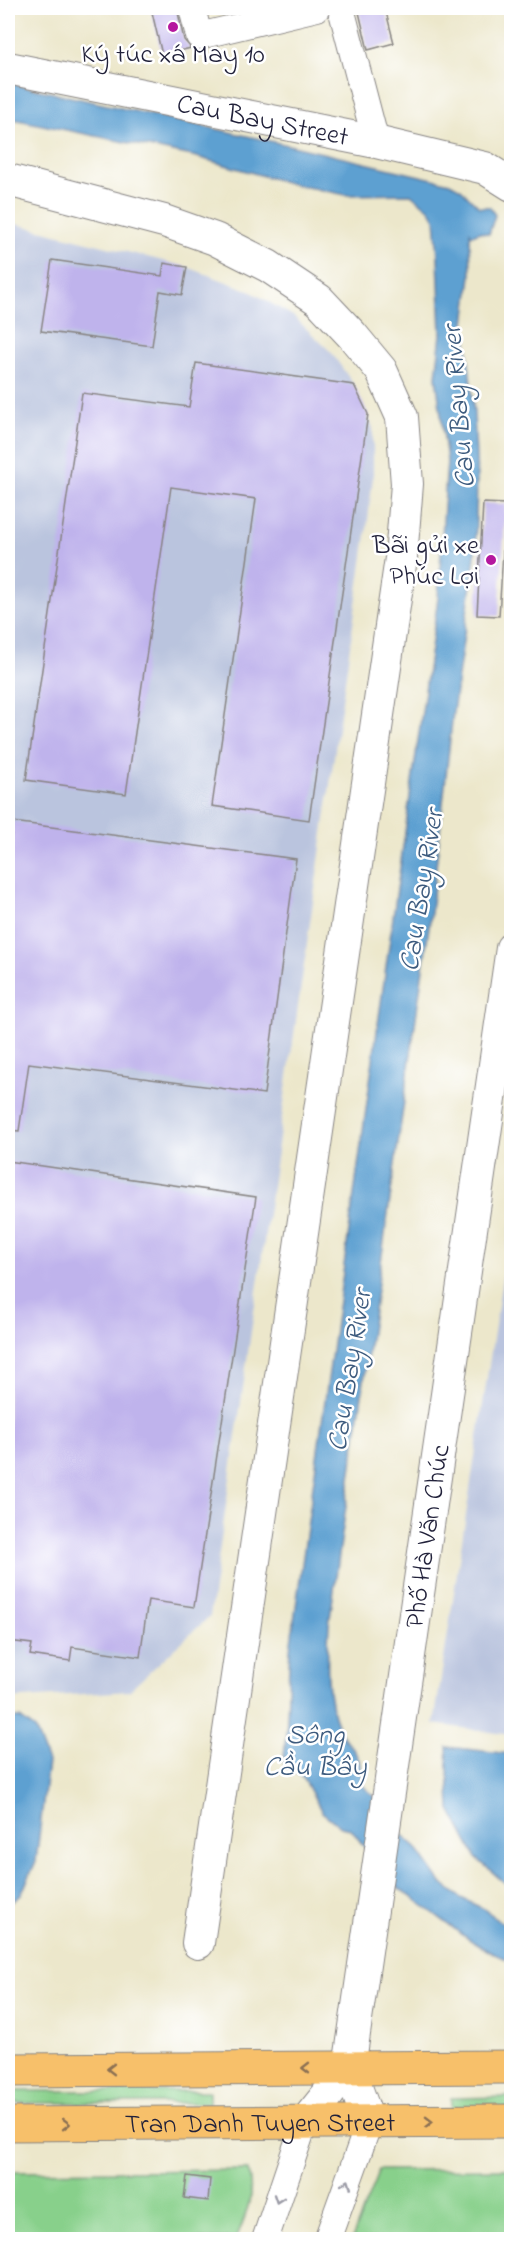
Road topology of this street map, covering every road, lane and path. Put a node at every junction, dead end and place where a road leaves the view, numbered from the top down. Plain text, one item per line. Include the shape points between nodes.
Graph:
1 (192, 8) edge
2 (317, 8) edge
3 (341, 8) edge
4 (8, 68) edge
5 (376, 142) junction
6 (8, 180) edge
7 (512, 185) edge
8 (512, 948) edge
9 (198, 1944) dead end
10 (512, 2067) edge
11 (349, 2068) junction
12 (8, 2070) edge
13 (512, 2121) edge
14 (369, 2123) junction
15 (8, 2124) edge
16 (304, 2124) junction
17 (265, 2240) edge
18 (327, 2240) edge

1 - 2 street via 199,36
3 - 5 street
4 - 5 street, Cau Bay Street
5 - 7 street, Cau Bay Street via 485,168
6 - 9 street via 164,221 215,238 268,266 319,300 352,335 381,370 402,417 407,484 401,558
8 - 11 street, Phố Hà Văn Chúc
10 - 11 main road, Tran Danh Tuyen Street
11 -> 12 main road, Tran Danh Tuyen Street
11 - 14 street, Phố Hà Văn Chúc
11 - 16 street
14 -> 13 main road, Tran Danh Tuyen Street
14 - 16 main road, Tran Danh Tuyen Street
18 -> 14 street
15 -> 16 main road, Tran Danh Tuyen Street
16 -> 17 street

